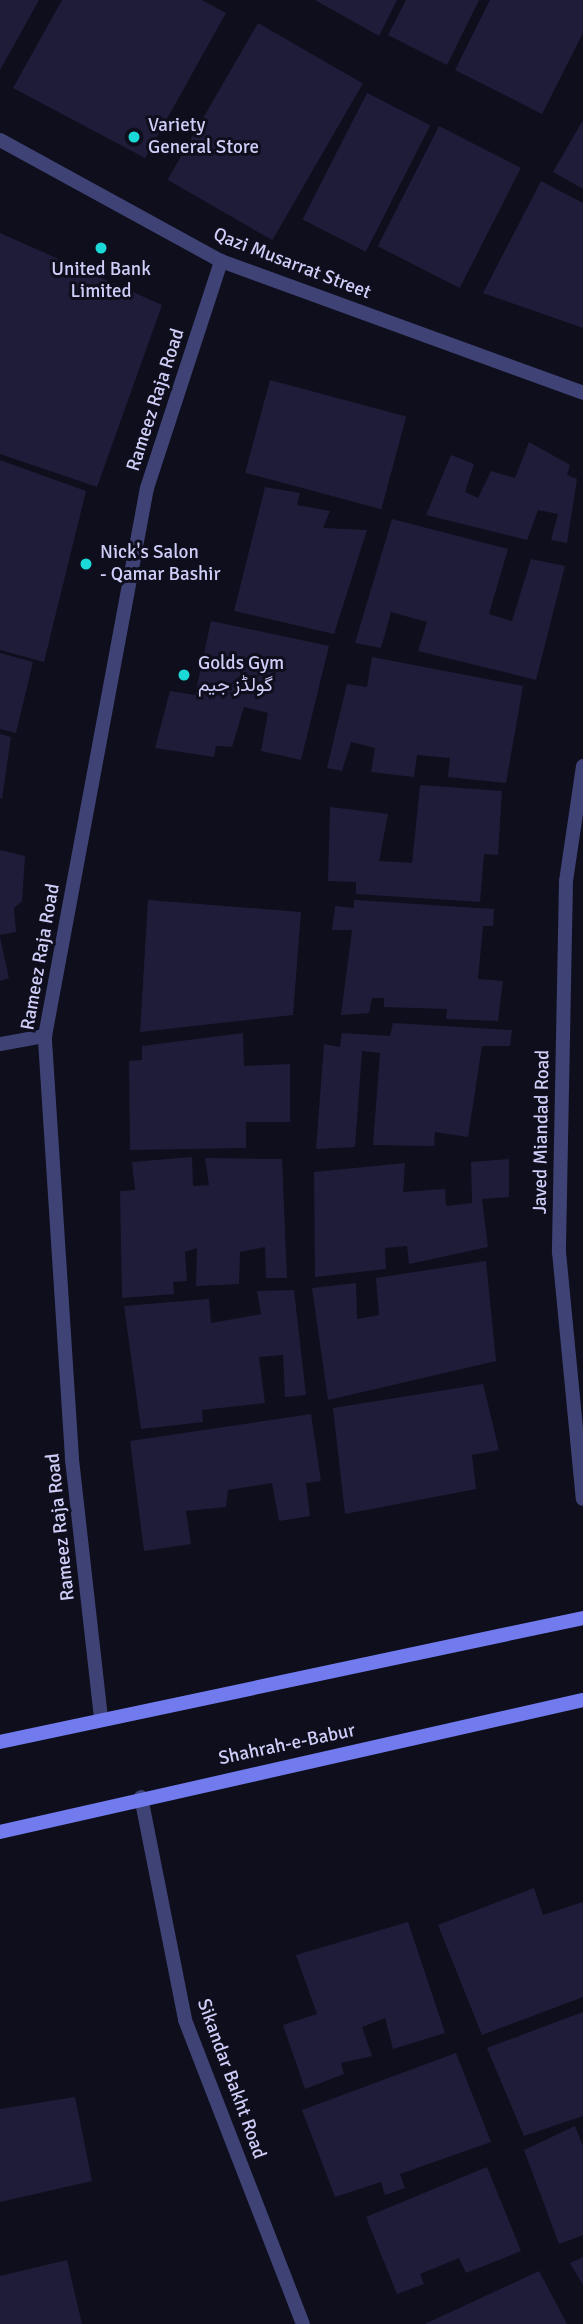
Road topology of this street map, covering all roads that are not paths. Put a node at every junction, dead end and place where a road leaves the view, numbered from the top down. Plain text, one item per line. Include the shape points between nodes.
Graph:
1 (0, 140) edge
2 (221, 261) junction
3 (583, 393) edge
4 (583, 766) edge
5 (45, 1036) junction
6 (0, 1044) edge
7 (583, 1499) edge
8 (583, 1618) edge
9 (583, 1700) edge
10 (101, 1718) junction
11 (0, 1742) edge
12 (141, 1797) junction
13 (0, 1832) edge
14 (303, 2324) edge

1 - 2 street, Qazi Musarrat Street
2 - 3 street, Qazi Musarrat Street
2 - 5 street, Rameez Raja Road via 147,488
4 - 7 street, Javed Miandad Road via 566,881 559,1252
5 - 6 street
5 - 10 street, Rameez Raja Road via 72,1458
8 - 10 main road
9 - 12 main road, Shahrah-e-Babur
10 - 11 main road
12 - 13 main road, Shahrah-e-Babur
12 - 14 street, Sikandar Bakht Road via 185,2020

